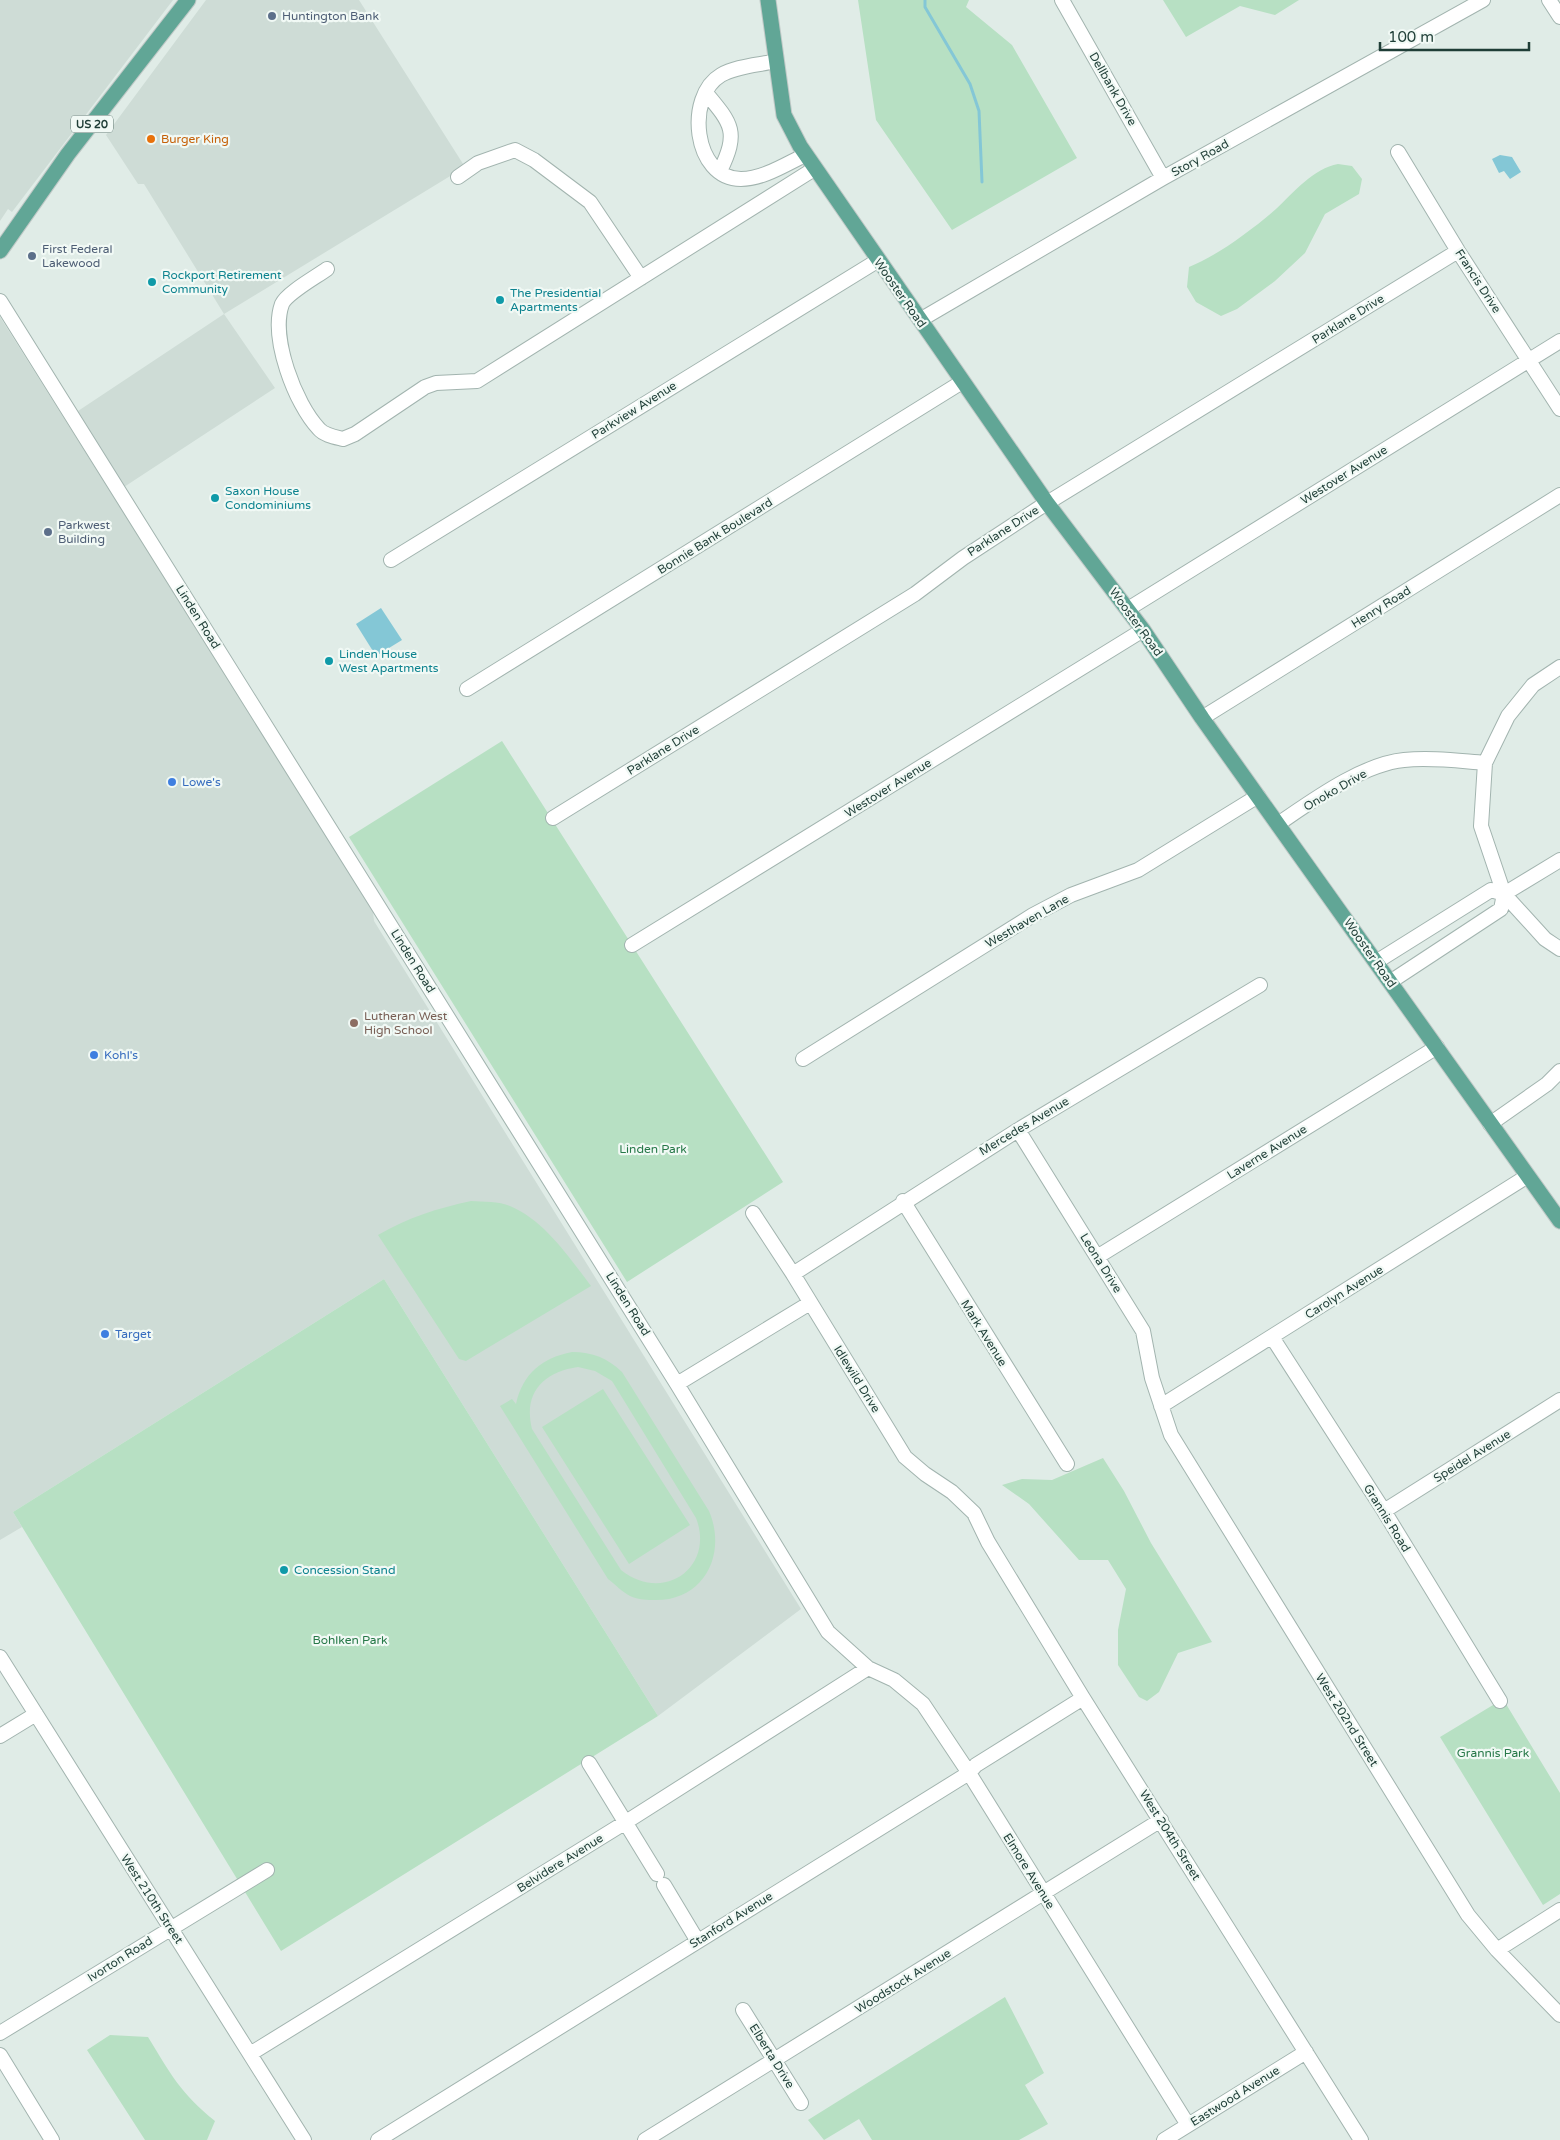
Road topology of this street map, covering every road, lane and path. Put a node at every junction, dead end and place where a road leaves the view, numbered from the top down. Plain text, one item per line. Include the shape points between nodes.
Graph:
1 (188, 0) edge
2 (768, 0) edge
3 (1062, 0) edge
4 (1484, 0) edge
5 (1549, 0) edge
6 (1560, 16) edge
7 (776, 61) junction
8 (706, 92) junction
9 (1398, 152) dead end
10 (806, 155) junction
11 (814, 169) junction
12 (720, 171) junction
13 (458, 177) dead end
14 (1163, 178) junction
15 (0, 251) edge
16 (1458, 251) junction
17 (877, 261) junction
18 (327, 269) dead end
19 (641, 278) junction
20 (0, 301) edge
21 (920, 320) junction
22 (1560, 341) edge
23 (1529, 360) junction
24 (962, 382) junction
25 (1560, 409) edge
26 (1560, 495) edge
27 (1047, 503) junction
28 (390, 560) dead end
29 (1128, 609) junction
30 (1143, 630) junction
31 (1560, 667) edge
32 (467, 689) dead end
33 (1202, 718) junction
34 (1485, 763) junction
35 (1258, 796) junction
36 (553, 818) dead end
37 (1278, 824) junction
38 (1560, 860) edge
39 (1504, 894) junction
40 (632, 946) dead end
41 (1560, 949) edge
42 (1376, 962) junction
43 (1390, 982) junction
44 (1260, 984) dead end
45 (1436, 1047) junction
46 (803, 1059) dead end
47 (1560, 1071) edge
48 (1490, 1124) junction
49 (1018, 1130) junction
50 (1526, 1177) junction
51 (903, 1201) junction
52 (753, 1213) dead end
53 (1560, 1221) edge
54 (1098, 1257) junction
55 (793, 1274) junction
56 (810, 1304) junction
57 (1272, 1337) junction
58 (677, 1384) junction
59 (1560, 1400) edge
60 (1161, 1406) junction
61 (1067, 1464) dead end
62 (1384, 1511) junction
63 (981, 1527) joint
64 (842, 1645) joint
65 (0, 1657) edge
66 (868, 1668) junction
67 (1082, 1698) junction
68 (1500, 1701) dead end
69 (36, 1714) junction
70 (0, 1736) edge
71 (589, 1763) dead end
72 (969, 1773) junction
73 (1161, 1820) junction
74 (626, 1822) junction
75 (267, 1870) dead end
76 (1043, 1893) junction
77 (1560, 1910) edge
78 (171, 1927) junction
79 (697, 1940) junction
80 (1497, 1950) junction
81 (743, 2010) dead end
82 (1560, 2015) edge
83 (0, 2034) edge
84 (1306, 2052) junction
85 (250, 2054) junction
86 (0, 2055) edge
87 (775, 2061) junction
88 (801, 2103) dead end
89 (1188, 2125) junction
90 (52, 2140) edge
91 (304, 2140) edge
92 (378, 2140) edge
93 (645, 2140) edge
94 (1164, 2140) edge
95 (1361, 2140) edge

1 - 15 main road, US 20 via 68,154
2 - 7 main road, Wooster Road
3 - 14 street, Dellbank Drive
4 - 14 street, Story Road
5 - 6 street
7 - 8 street via 720,75
7 - 10 main road, Wooster Road via 784,116
8 - 12 street via 700,106 699,135 712,165
8 - 12 street via 726,116 732,132 732,143
9 - 16 street, Francis Drive
10 - 11 main road, Wooster Road
10 - 12 street via 776,170 741,179
11 - 17 main road, Wooster Road
11 - 19 street
13 - 19 street via 478,163 515,150 534,160 590,202
14 - 21 street, Story Road
16 - 23 street, Francis Drive
16 - 27 street, Parklane Drive
17 - 21 main road, Wooster Road
17 - 28 street, Parkview Avenue
18 - 19 street via 282,303 278,327 289,381 295,393 319,430 343,439 425,387 436,383 477,382
20 - 58 street, Linden Road
21 - 24 main road, Wooster Road
22 - 23 street, Westover Avenue
23 - 25 street, Francis Drive
23 - 29 street, Westover Avenue
24 - 27 main road, Wooster Road
24 - 32 street, Bonnie Bank Boulevard
26 - 33 street, Henry Road
27 - 29 main road, Wooster Road
27 - 36 street, Parklane Drive via 983,544 915,594
29 - 30 main road, Wooster Road
30 - 33 main road, Wooster Road
30 - 40 street, Westover Avenue
31 - 34 street via 1533,685 1508,716
33 - 35 main road, Wooster Road
34 - 37 street, Onoko Drive via 1403,760 1374,768 1348,780
34 - 39 street via 1481,826
35 - 37 main road, Wooster Road
35 - 46 street, Westhaven Lane via 1138,870 1071,895 1033,916
37 - 42 main road, Wooster Road
38 - 39 street
39 - 41 street via 1546,939
39 - 42 street via 1491,890
39 - 43 street via 1501,909
42 - 43 main road, Wooster Road
43 - 45 main road, Wooster Road
44 - 49 street, Mercedes Avenue
45 - 48 main road, Wooster Road
45 - 54 street, Laverne Avenue
47 - 48 street via 1547,1084
48 - 50 main road, Wooster Road
49 - 51 street, Mercedes Avenue
49 - 54 street, Leona Drive
50 - 53 main road, Wooster Road
50 - 57 street, Carolyn Avenue
51 - 55 street, Mercedes Avenue
51 - 61 street, Mark Avenue
52 - 55 street, Idlewild Drive
54 - 60 street, Leona Drive via 1143,1331
55 - 56 street, Idlewild Drive
56 - 58 street
56 - 63 street, Idlewild Drive via 905,1457 952,1492 974,1513
57 - 60 street, Carolyn Avenue
57 - 62 street, Grannis Road
58 - 64 street, Linden Road via 828,1632
59 - 62 street, Speidel Avenue
60 - 80 street, West 202nd Street via 1181,1452 1468,1915
62 - 68 street, Grannis Road
63 - 67 street, West 204th Street
64 - 66 street, Elmore Avenue
65 - 69 street, West 210th Street
66 - 72 street, Elmore Avenue via 894,1680 923,1704
66 - 74 street, Belvidere Avenue
67 - 72 street, Stanford Avenue via 978,1764
67 - 73 street, West 204th Street
69 - 70 street
69 - 78 street, West 210th Street
71 - 74 street
72 - 76 street, Elmore Avenue
72 - 79 street, Stanford Avenue
73 - 76 street, Woodstock Avenue
73 - 84 street, West 204th Street
74 - 79 street
74 - 85 street, Belvidere Avenue
75 - 78 street, Ivorton Road
76 - 87 street, Woodstock Avenue
76 - 89 street, Elmore Avenue
77 - 80 street
78 - 83 street, Ivorton Road
78 - 85 street, West 210th Street
79 - 92 street, Stanford Avenue
80 - 82 street, West 202nd Street
81 - 87 street, Elberta Drive
84 - 89 street, Eastwood Avenue
84 - 95 street, West 204th Street
85 - 91 street, West 210th Street
86 - 90 street
87 - 88 street, Elberta Drive
87 - 93 street, Woodstock Avenue
89 - 94 street, Eastwood Avenue

